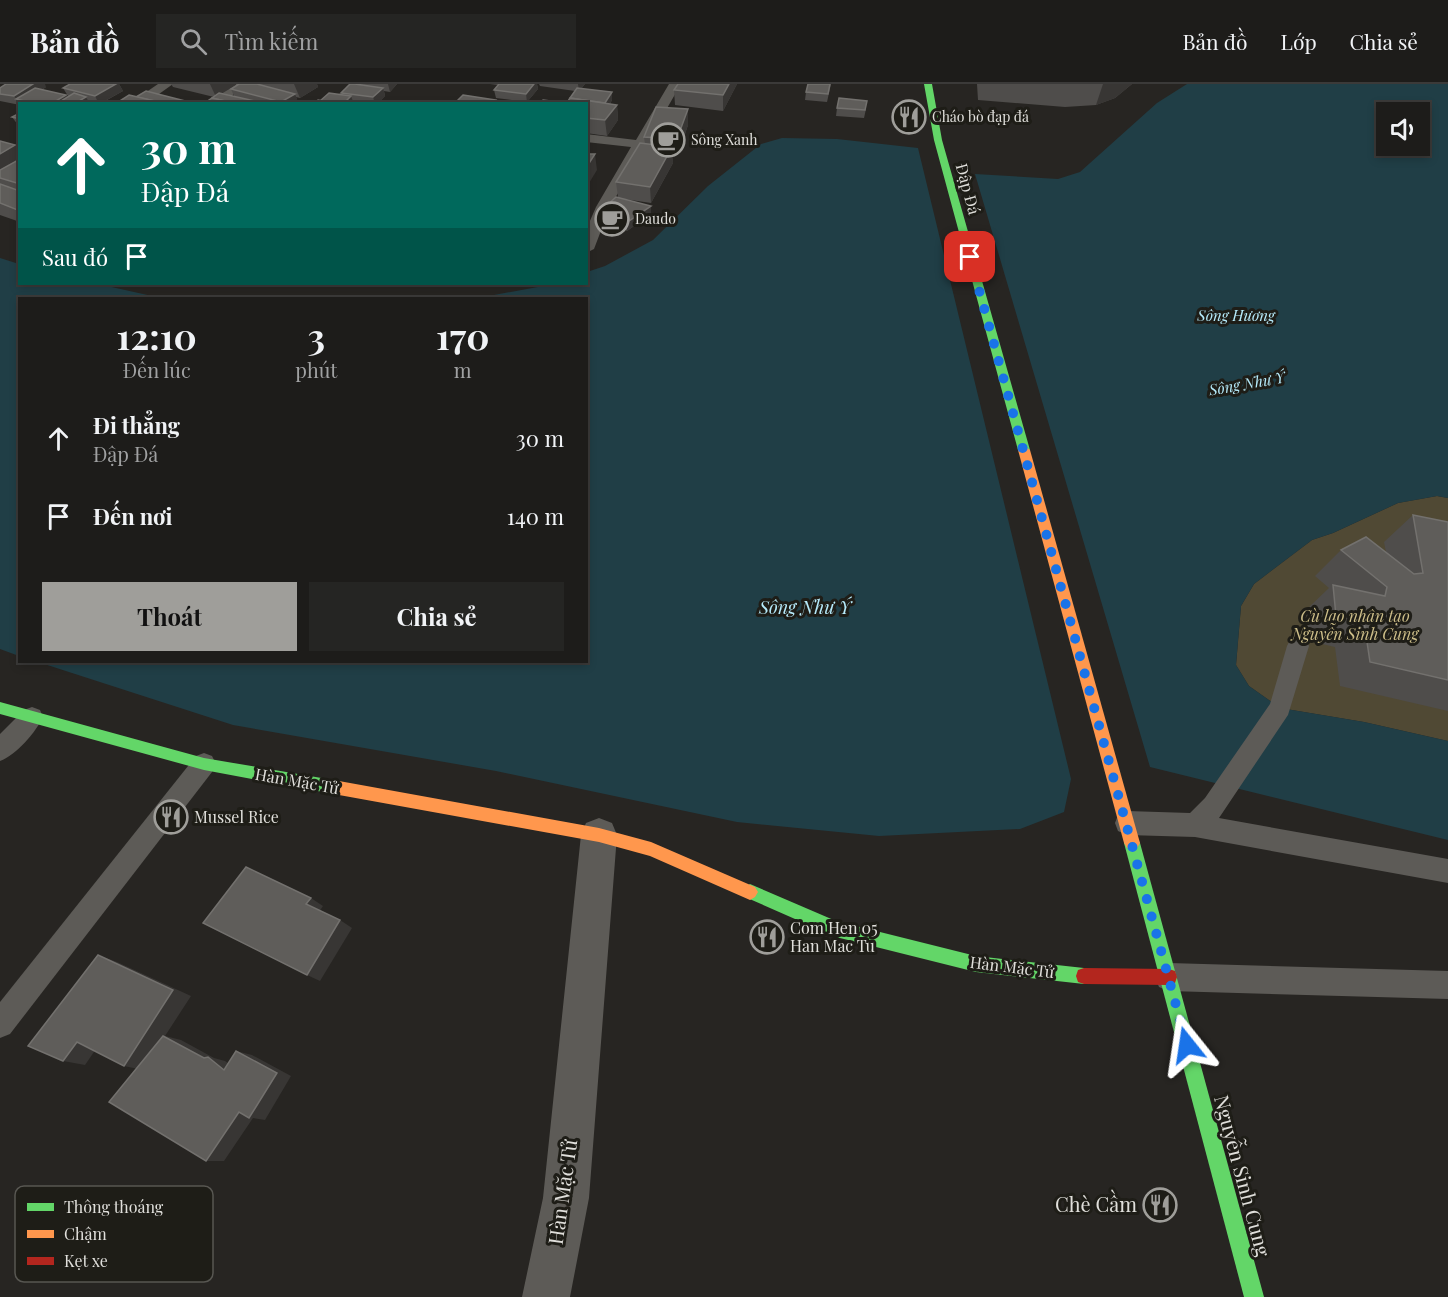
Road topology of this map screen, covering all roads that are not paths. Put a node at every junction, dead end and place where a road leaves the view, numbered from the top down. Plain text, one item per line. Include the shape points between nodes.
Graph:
1 (167, 84) edge
2 (242, 84) edge
3 (675, 84) edge
4 (928, 84) edge
5 (138, 102) edge
6 (214, 102) edge
7 (588, 138) edge
8 (640, 144) junction
9 (588, 244) edge
10 (1298, 646) dead end
11 (0, 708) edge
12 (32, 717) junction
13 (0, 750) edge
14 (204, 764) junction
15 (1126, 823) junction
16 (1195, 825) junction
17 (599, 835) junction
18 (1448, 870) edge
19 (1168, 976) junction
20 (1448, 985) edge
21 (0, 1024) edge
22 (546, 1297) edge
23 (1254, 1297) edge

1 - 5 lane
2 - 6 lane
3 - 8 lane
4 - 15 main road, Đập Đá via 938,140
7 - 8 lane
8 - 9 lane via 603,207
10 - 16 lane via 1280,708 1214,806
11 - 12 main road, Hàn Mặc Tử
12 - 13 lane
12 - 14 main road, Hàn Mặc Tử
14 - 17 main road, Hàn Mặc Tử
14 - 21 lane
15 - 16 lane
15 - 19 main road, Nguyễn Sinh Cung
16 - 18 lane
17 - 19 main road, Hàn Mặc Tử via 651,849 837,929 976,964 1095,977
17 - 22 street, Hàn Mặc Tử via 566,1198
19 - 20 lane, Hàn Mặc Tử
19 - 23 main road, Nguyễn Sinh Cung

